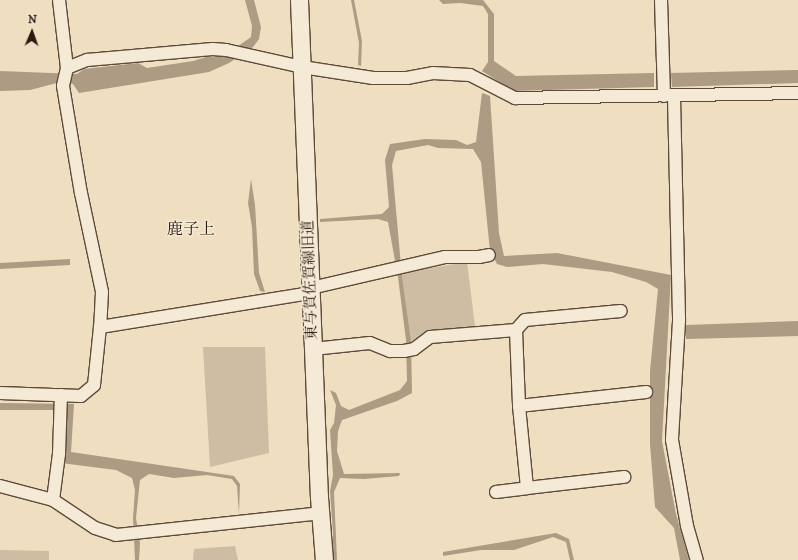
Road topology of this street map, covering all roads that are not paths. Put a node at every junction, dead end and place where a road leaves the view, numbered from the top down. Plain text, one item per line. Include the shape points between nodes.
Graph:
1 (60, 0) edge
2 (299, 0) edge
3 (661, 0) edge
4 (302, 67) junction
5 (67, 68) junction
6 (798, 93) edge
7 (669, 96) junction
8 (489, 255) dead end
9 (311, 291) junction
10 (621, 311) dead end
11 (100, 327) junction
12 (516, 330) junction
13 (313, 349) junction
14 (646, 392) dead end
15 (0, 393) edge
16 (61, 403) junction
17 (519, 406) junction
18 (624, 477) dead end
19 (0, 486) edge
20 (527, 488) junction
21 (496, 492) dead end
22 (53, 500) junction
23 (321, 513) junction
24 (324, 560) edge
25 (697, 560) edge

1 - 5 street
2 - 4 main road, 東与賀佐賀線旧道
3 - 7 street
4 - 5 street via 213,49 87,60
4 - 7 street via 373,78 406,78 433,73 470,75 515,98
4 - 9 main road, 東与賀佐賀線旧道
5 - 11 street via 63,86 81,193 102,292
6 - 7 street
7 - 25 street via 679,321 672,440 687,526
8 - 9 street via 445,257
9 - 11 street
9 - 13 main road, 東与賀佐賀線旧道
10 - 12 street via 525,320
11 - 16 street via 94,385 81,396
12 - 13 street via 430,337 409,350 390,351 370,343
12 - 17 street
13 - 23 main road, 東与賀佐賀線旧道
14 - 17 street
15 - 16 street
16 - 22 street via 59,454
17 - 20 street
18 - 20 street
19 - 22 street
20 - 21 street
22 - 23 street via 95,528 116,535
23 - 24 main road, 東与賀佐賀線旧道

